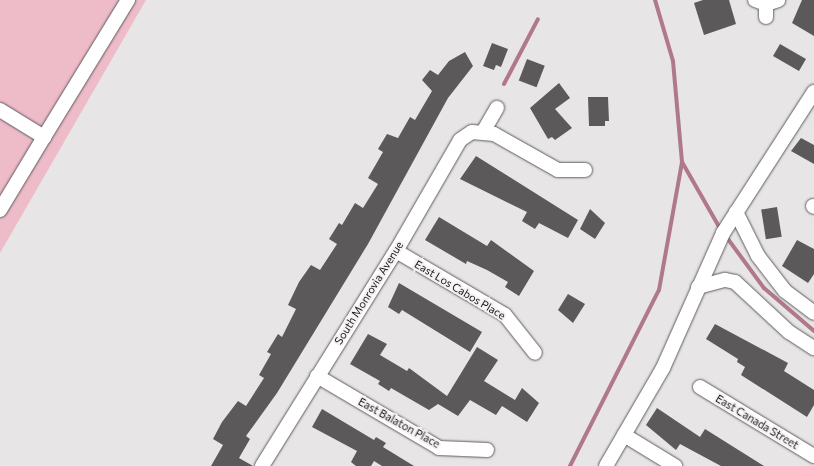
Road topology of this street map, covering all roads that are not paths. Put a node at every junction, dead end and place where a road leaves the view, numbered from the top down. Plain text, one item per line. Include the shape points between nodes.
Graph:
1 (128, 0) edge
2 (814, 92) edge
3 (497, 108) dead end
4 (0, 110) edge
5 (809, 111) edge
6 (483, 132) junction
7 (44, 137) junction
8 (585, 170) dead end
9 (0, 210) edge
10 (736, 212) junction
11 (396, 251) junction
12 (698, 287) junction
13 (814, 314) edge
14 (814, 348) edge
15 (535, 352) dead end
16 (317, 376) junction
17 (700, 387) dead end
18 (624, 435) junction
19 (487, 450) dead end
20 (814, 456) edge
21 (262, 466) edge
22 (606, 466) edge
23 (675, 466) edge

1 - 7 street
2 - 5 street
3 - 6 street
4 - 7 street
5 - 10 street
6 - 8 street via 494,134 565,172
6 - 11 street, South Monrovia Avenue via 472,132 460,140
7 - 9 street
10 - 12 street
10 - 13 street via 758,256 785,291
11 - 15 street, East Los Cabos Place via 505,315
11 - 16 street, South Monrovia Avenue
12 - 14 street via 725,280 735,282 789,332
12 - 18 street via 663,368
16 - 19 street, East Balaton Place via 439,448
16 - 21 street, South Monrovia Avenue
17 - 20 street, East Canada Street
18 - 22 street
18 - 23 street

